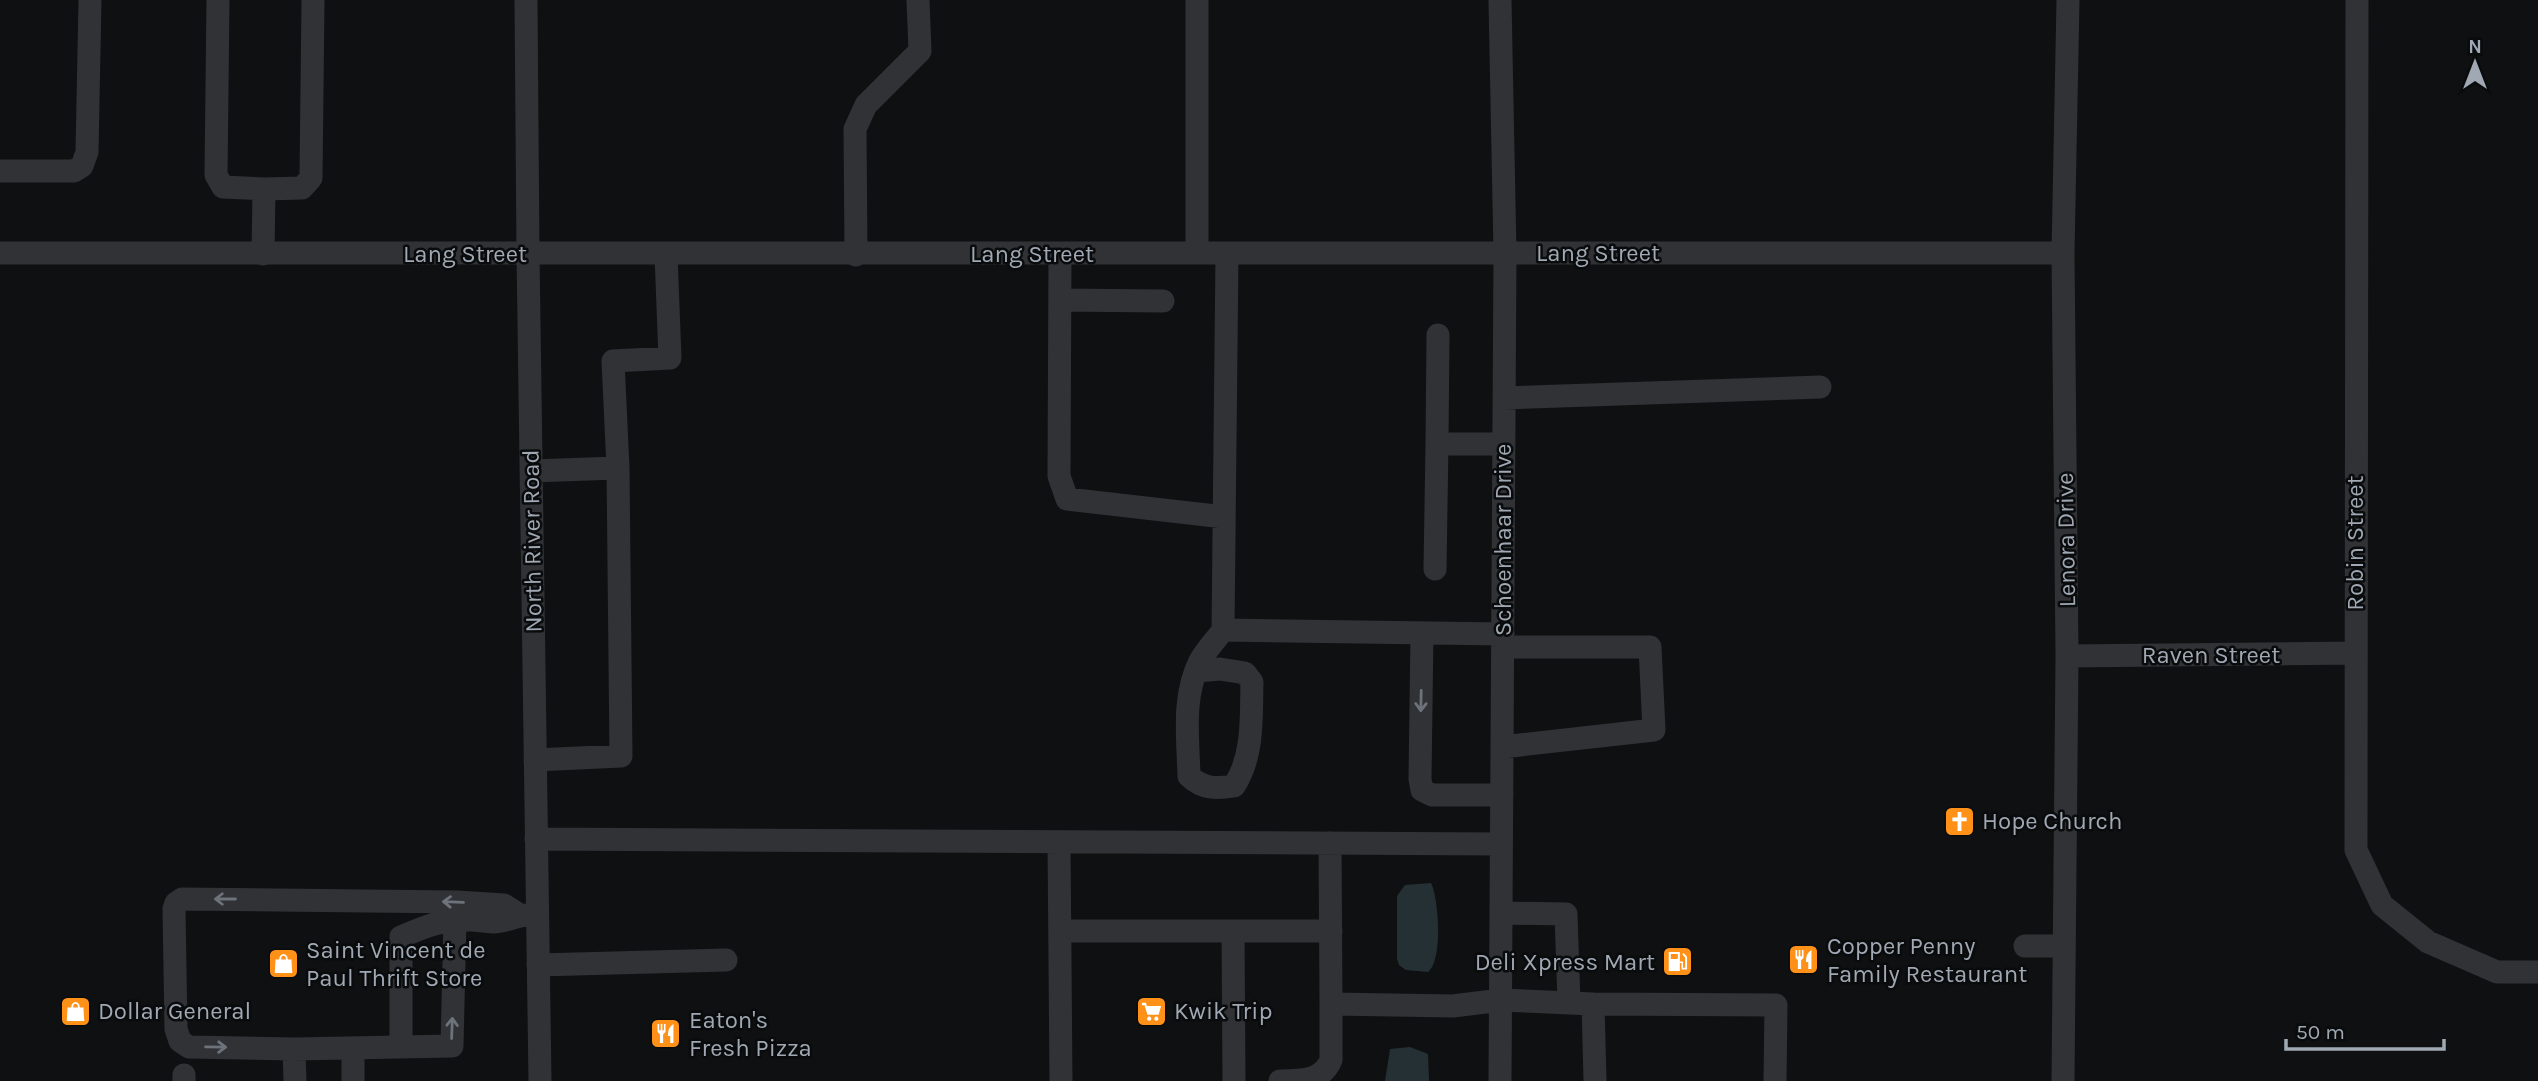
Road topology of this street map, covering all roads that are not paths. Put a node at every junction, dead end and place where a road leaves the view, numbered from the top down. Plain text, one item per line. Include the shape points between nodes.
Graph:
1 (90, 0) edge
2 (218, 0) edge
3 (313, 0) edge
4 (526, 0) edge
5 (918, 0) edge
6 (1196, 0) edge
7 (1500, 0) edge
8 (2067, 0) edge
9 (2357, 0) edge
10 (0, 171) edge
11 (264, 189) junction
12 (1197, 253) junction
13 (1227, 253) junction
14 (1505, 253) junction
15 (2063, 253) junction
16 (0, 254) edge
17 (262, 254) junction
18 (528, 254) junction
19 (1060, 254) junction
20 (666, 255) junction
21 (856, 255) junction
22 (1060, 300) junction
23 (1163, 301) dead end
24 (1438, 335) dead end
25 (1820, 387) dead end
26 (1504, 398) junction
27 (1437, 444) junction
28 (1504, 444) junction
29 (618, 468) junction
30 (531, 471) junction
31 (1224, 517) junction
32 (1436, 569) dead end
33 (1223, 630) junction
34 (1422, 633) junction
35 (1503, 640) junction
36 (2355, 653) junction
37 (2067, 656) junction
38 (1196, 671) junction
39 (1502, 747) junction
40 (535, 760) junction
41 (1502, 795) junction
42 (536, 839) junction
43 (1059, 842) junction
44 (1330, 843) junction
45 (1501, 844) junction
46 (1501, 913) junction
47 (528, 915) junction
48 (455, 920) junction
49 (1060, 931) junction
50 (1233, 931) junction
51 (1331, 931) junction
52 (2025, 946) dead end
53 (2064, 946) junction
54 (726, 960) dead end
55 (538, 965) junction
56 (2538, 972) edge
57 (1501, 1000) junction
58 (1569, 1003) junction
59 (1331, 1004) junction
60 (1593, 1004) junction
61 (401, 1047) junction
62 (354, 1048) junction
63 (295, 1049) junction
64 (295, 1081) edge
65 (354, 1081) edge
66 (540, 1081) edge
67 (1061, 1081) edge
68 (1234, 1081) edge
69 (1280, 1081) edge
70 (1500, 1081) edge
71 (1594, 1081) edge
72 (1774, 1081) edge
73 (2063, 1081) edge

1 - 10 street via 87,152 82,166 74,171
2 - 11 street via 216,175 223,187
3 - 11 street via 311,178 302,188
4 - 18 street, North River Road
5 - 21 street via 920,51 866,104 855,129
6 - 12 street
7 - 14 street, Schoenhaar Drive
8 - 15 street, Lenora Drive
9 - 36 street, Robin Street
11 - 17 street
12 - 13 street, Lang Street
12 - 19 street, Lang Street
13 - 14 street, Lang Street
13 - 31 street
14 - 15 street, Lang Street
14 - 26 street, Schoenhaar Drive
15 - 37 street, Lenora Drive
16 - 17 street, Lang Street
17 - 18 street, Lang Street
18 - 20 street, Lang Street
18 - 30 street, North River Road
19 - 21 street, Lang Street
19 - 22 street
20 - 21 street, Lang Street
20 - 29 street via 670,358 613,361
22 - 23 street
22 - 31 street via 1059,476 1066,499
24 - 27 street
25 - 26 street
26 - 28 street, Schoenhaar Drive
27 - 28 street
27 - 32 street
28 - 35 street, Schoenhaar Drive
29 - 30 street
29 - 40 street via 621,756
30 - 40 street, North River Road
31 - 33 street
33 - 34 street
33 - 38 street
34 - 35 street
34 -> 41 street via 1422,790 1432,795
35 - 39 street, Schoenhaar Drive
35 - 39 street via 1650,647 1654,730
36 - 37 street, Raven Street
36 - 56 street, Robin Street via 2356,850 2382,905 2428,942 2497,972
37 - 53 street, Lenora Drive
38 - 38 street via 1187,699 1189,776 1198,785 1234,786 1249,745 1252,681 1245,673
39 - 41 street, Schoenhaar Drive
40 - 42 street, North River Road
41 - 45 street, Schoenhaar Drive
42 - 43 street
42 - 47 street, North River Road
43 - 44 street
43 - 49 street
44 - 45 street
44 - 51 street
45 - 46 street, Schoenhaar Drive
46 - 57 street, Schoenhaar Drive
46 - 58 street via 1566,915
47 - 48 street via 493,922
47 - 55 street, North River Road
47 -> 63 street via 503,905 457,902 182,899 176,903 176,1029 180,1041 189,1046
48 - 61 street via 401,937
61 -> 48 street via 452,1046
49 - 50 street
49 - 67 street
50 - 51 street
50 - 68 street
51 - 59 street
52 - 53 street
53 - 73 street, Lenora Drive
54 - 55 street
55 - 66 street, North River Road
57 - 58 street
57 - 59 street via 1453,1006
57 - 70 street, Schoenhaar Drive
58 - 60 street
59 - 69 street via 1328,1068 1320,1078
60 - 71 street
60 - 72 street via 1776,1005
61 - 62 street
62 - 63 street
62 - 65 street
63 - 64 street

